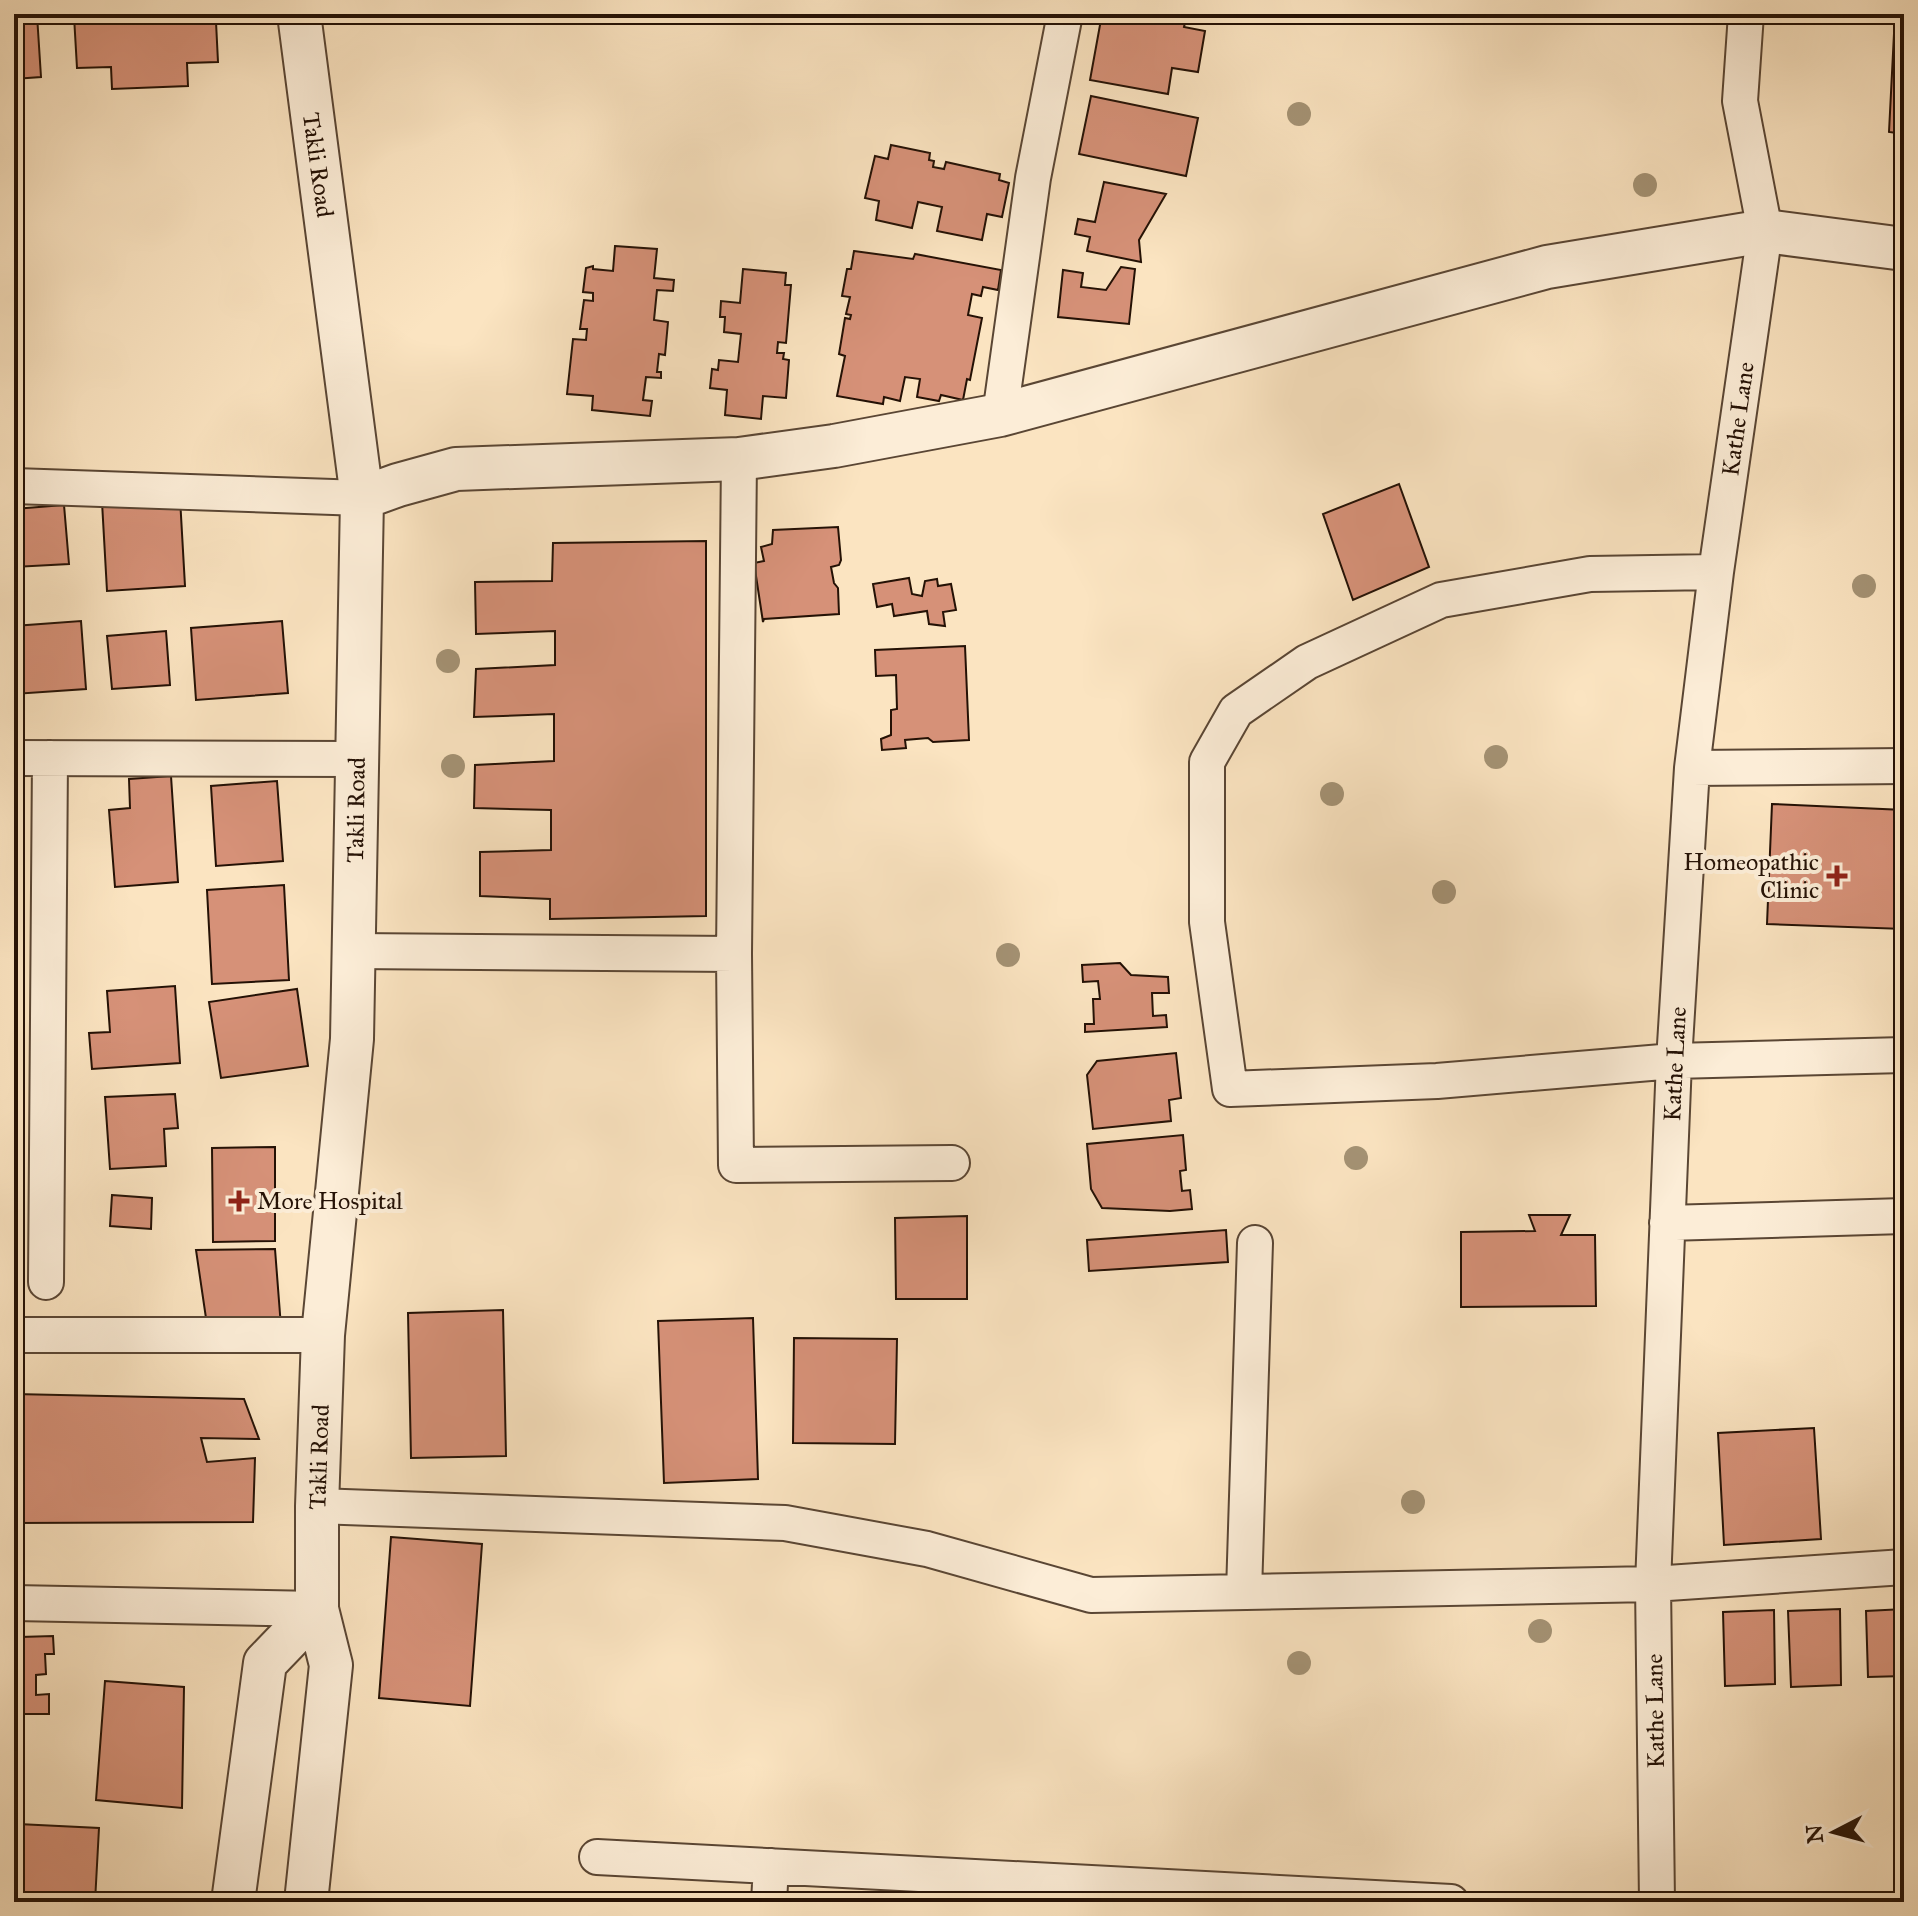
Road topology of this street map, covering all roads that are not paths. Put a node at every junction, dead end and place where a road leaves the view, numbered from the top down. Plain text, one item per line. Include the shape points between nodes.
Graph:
1 (299, 14) edge
2 (1065, 14) edge
3 (1746, 14) edge
4 (1765, 231) junction
5 (1904, 249) edge
6 (1000, 415) junction
7 (739, 459) junction
8 (14, 486) edge
9 (362, 498) junction
10 (1716, 572) junction
11 (14, 758) edge
12 (50, 758) junction
13 (357, 759) junction
14 (1904, 766) edge
15 (1692, 768) junction
16 (353, 951) junction
17 (734, 954) junction
18 (1904, 1055) edge
19 (1674, 1061) junction
20 (952, 1163) dead end
21 (1904, 1216) edge
22 (1667, 1223) junction
23 (1255, 1243) dead end
24 (46, 1282) dead end
25 (14, 1335) edge
26 (323, 1335) junction
27 (317, 1506) junction
28 (1904, 1567) edge
29 (1653, 1584) junction
30 (1244, 1592) junction
31 (14, 1603) edge
32 (317, 1609) junction
33 (597, 1857) dead end
34 (771, 1866) junction
35 (233, 1902) edge
36 (306, 1902) edge
37 (769, 1902) edge
38 (1451, 1902) edge
39 (1657, 1902) edge

1 - 9 street, Takli Road
2 - 6 street via 1033,178
3 - 4 street, Kathe Lane via 1740,101
4 - 5 street
4 - 6 street via 1547,267
4 - 10 street, Kathe Lane
6 - 7 street
7 - 9 street via 456,469
7 - 17 street
8 - 9 street
9 - 13 street, Takli Road
10 - 15 street, Kathe Lane
10 - 19 street via 1590,574 1441,600 1307,662 1236,711 1207,762 1207,922 1230,1089 1437,1081
11 - 12 street
12 - 13 street
12 - 24 street
13 - 16 street, Takli Road
14 - 15 street
15 - 19 street, Kathe Lane
16 - 17 street
16 - 26 street, Takli Road via 352,1039
17 - 20 street via 736,1165
18 - 19 street
19 - 22 street, Kathe Lane
21 - 22 street
22 - 29 street, Kathe Lane
23 - 30 street
25 - 26 street
26 - 27 street, Takli Road
27 - 30 street via 785,1523 927,1549 1091,1595
27 - 32 street, Takli Road
28 - 29 street
29 - 30 street
29 - 39 street, Kathe Lane
31 - 32 street
32 - 35 street via 265,1663
32 - 36 street, Takli Road via 331,1665
33 - 34 street
34 - 37 street
34 - 38 street

